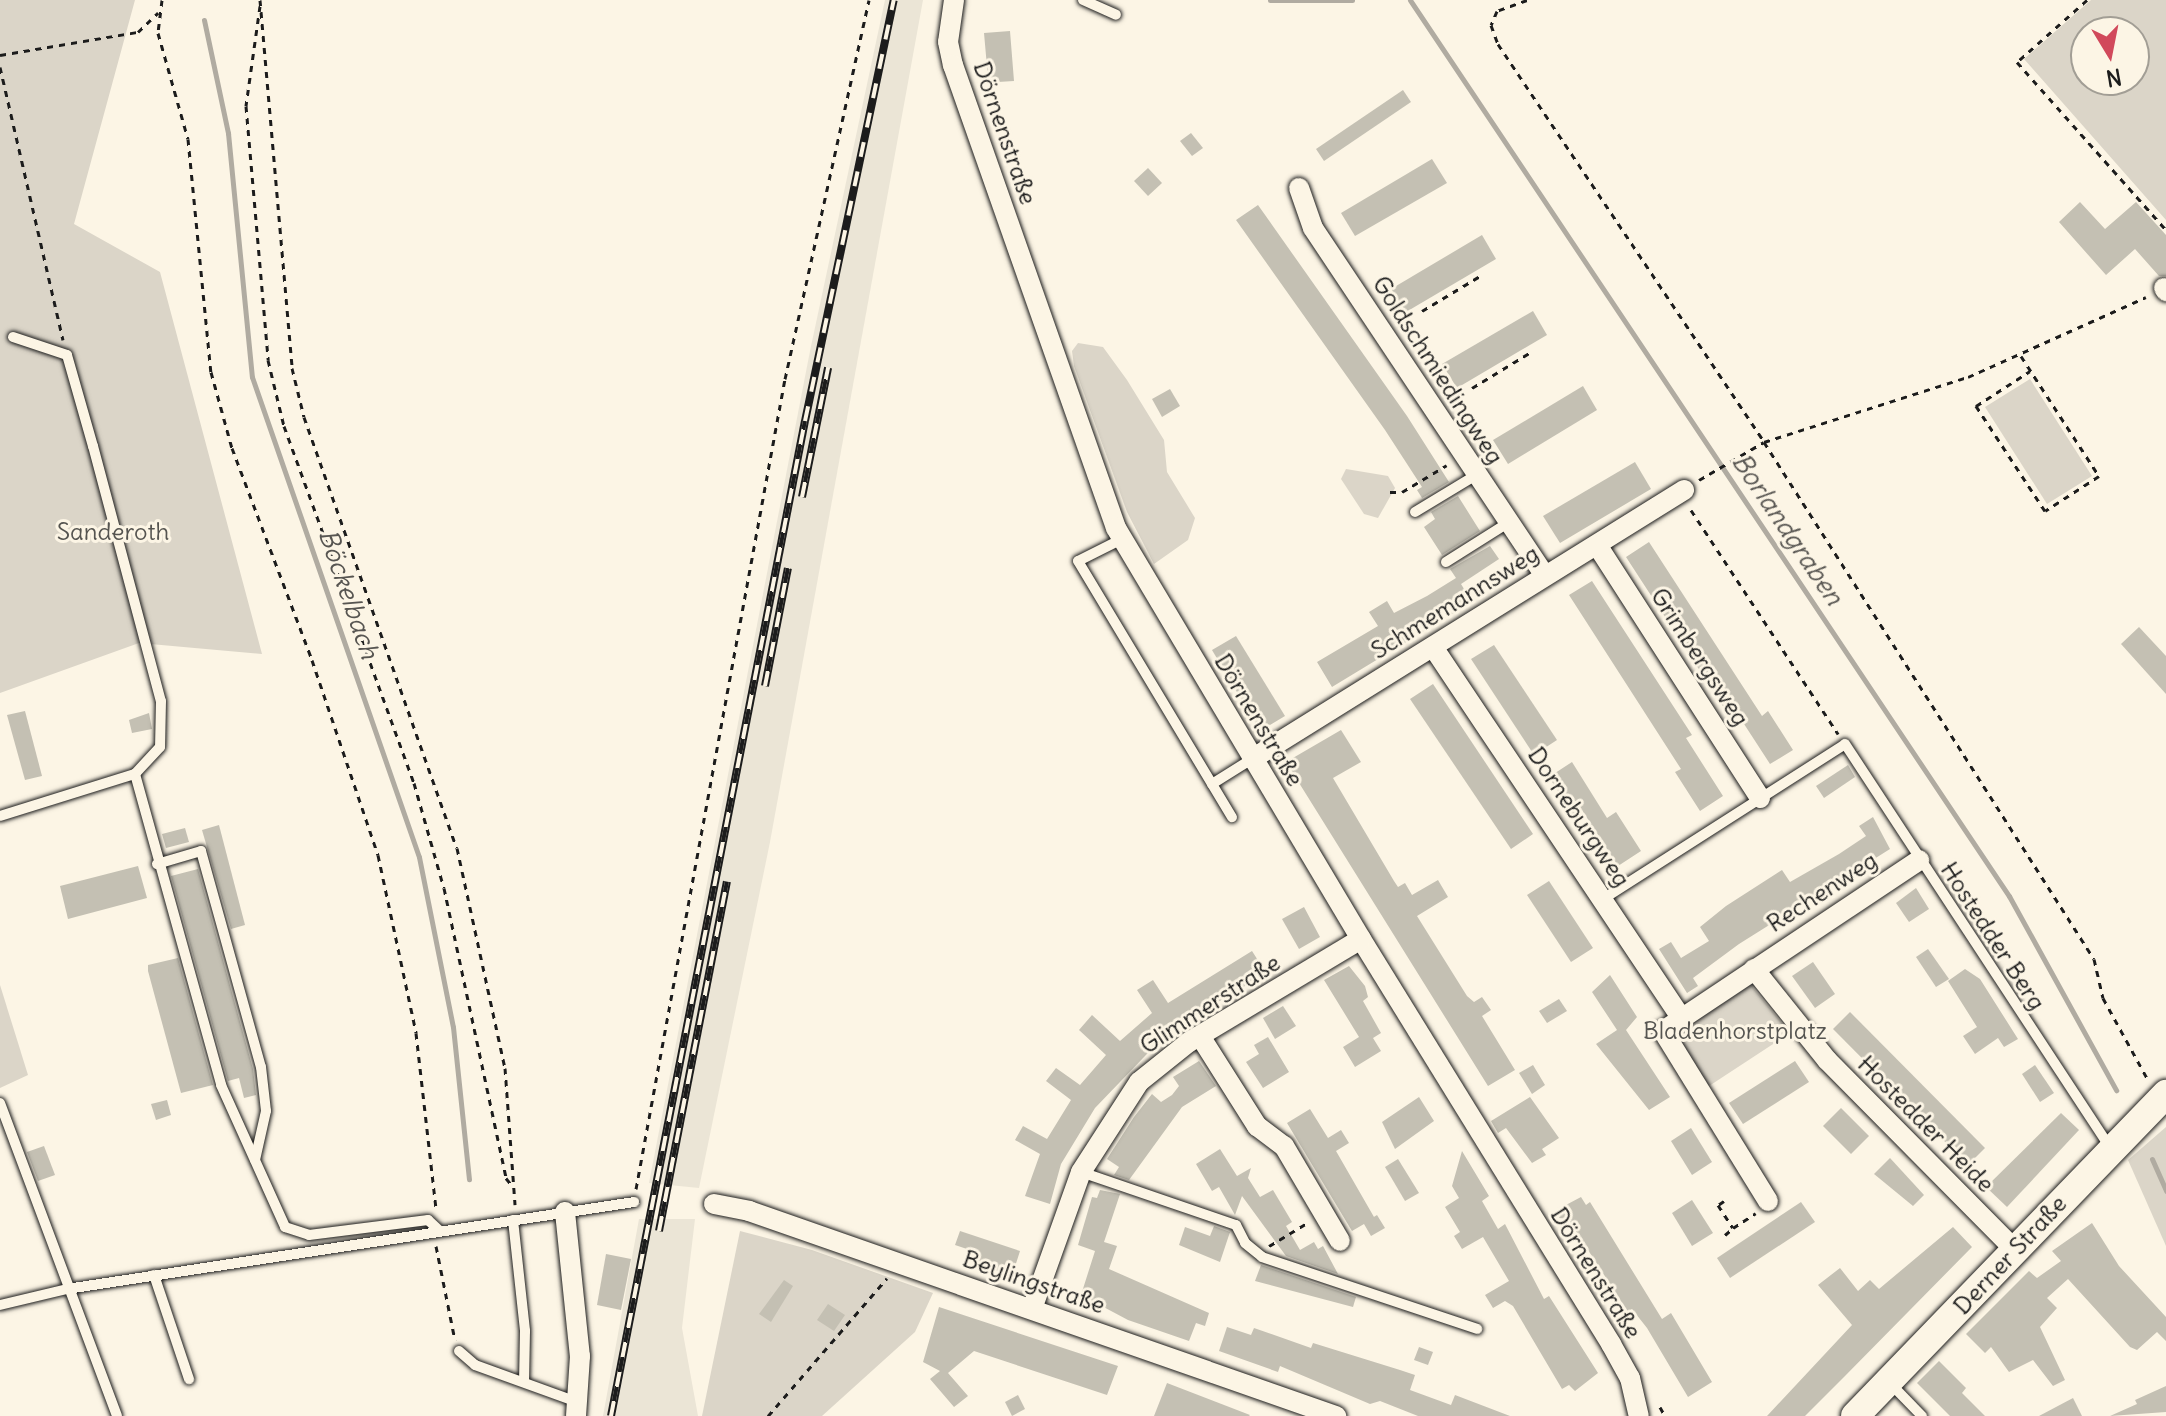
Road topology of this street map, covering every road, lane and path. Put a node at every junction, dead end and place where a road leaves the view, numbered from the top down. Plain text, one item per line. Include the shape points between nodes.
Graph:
1 (162, 0) edge
2 (869, 0) edge
3 (954, 0) edge
4 (1083, 0) edge
5 (1527, 0) edge
6 (2087, 0) edge
7 (260, 1) edge
8 (158, 13) junction
9 (1116, 15) dead end
10 (0, 55) edge
11 (0, 67) edge
12 (1299, 188) dead end
13 (2166, 230) edge
14 (1480, 276) dead end
15 (2165, 290) edge
16 (1422, 311) dead end
17 (13, 337) dead end
18 (1531, 352) dead end
19 (67, 355) junction
20 (2021, 356) junction
21 (2030, 371) junction
22 (1472, 388) dead end
23 (1764, 442) junction
24 (1463, 455) junction
25 (1476, 475) junction
26 (1704, 477) dead end
27 (1682, 491) joint
28 (1390, 492) dead end
29 (1415, 512) dead end
30 (1508, 523) junction
31 (1122, 539) junction
32 (1597, 545) junction
33 (1446, 562) dead end
34 (1545, 576) junction
35 (1433, 647) junction
36 (1845, 744) junction
37 (1252, 759) junction
38 (135, 774) junction
39 (1212, 784) junction
40 (1760, 798) junction
41 (0, 816) edge
42 (1232, 817) dead end
43 (1919, 860) junction
44 (157, 864) junction
45 (1603, 899) junction
46 (1361, 939) junction
47 (1754, 969) junction
48 (1680, 1016) junction
49 (1200, 1036) junction
50 (2163, 1097) edge
51 (0, 1103) edge
52 (2111, 1149) junction
53 (255, 1160) junction
54 (1081, 1172) junction
55 (513, 1187) junction
56 (1724, 1201) dead end
57 (634, 1202) joint
58 (714, 1204) dead end
59 (1763, 1207) joint
60 (565, 1212) junction
61 (1324, 1213) junction
62 (515, 1220) junction
63 (1733, 1228) junction
64 (437, 1232) junction
65 (1725, 1235) dead end
66 (1340, 1241) dead end
67 (2015, 1250) junction
68 (1257, 1252) junction
69 (900, 1263) junction
70 (154, 1275) junction
71 (67, 1289) junction
72 (0, 1305) edge
73 (1032, 1309) junction
74 (1477, 1329) dead end
75 (459, 1351) joint
76 (189, 1379) dead end
77 (524, 1381) junction
78 (1888, 1382) junction
79 (1660, 1407) dead end
80 (577, 1409) edge
81 (117, 1416) edge
82 (768, 1416) edge
83 (1336, 1416) edge
84 (1639, 1416) edge
85 (1665, 1416) edge
86 (1855, 1416) edge
87 (1922, 1416) edge

1 - 8 path
2 - 57 path via 785,379
3 - 31 street, Dörnenstraße via 948,42 953,65
4 - 9 lane
5 - 23 path via 1497,11 1491,25 1498,44
6 - 13 path via 2017,62
7 - 55 path via 292,368 304,417 457,848 505,1068
7 - 55 path via 246,106 268,360 284,426 414,783 444,888 506,1178
8 - 10 path via 138,32
8 - 64 path via 158,33 188,139 211,372 232,448 312,660 381,869 416,1033
11 - 19 path
12 - 24 street, Goldschmiedingweg via 1313,228
14 - 16 path
15 - 20 path
17 - 19 lane
18 - 22 path
19 - 38 lane via 161,701 160,747
20 - 21 path
20 - 23 path
21 - 21 path via 2099,476 2045,511 1976,406
23 - 26 path
23 - 50 path via 2094,959 2103,998
24 - 25 street, Goldschmiedingweg
24 - 28 path via 1402,492
25 - 29 lane
25 - 30 street, Goldschmiedingweg
27 - 32 street, Schmemannsweg
27 - 36 path
30 - 33 lane
30 - 34 street, Goldschmiedingweg
31 - 37 street, Dörnenstraße
31 - 39 lane via 1078,561
32 - 34 street, Schmemannsweg
32 - 40 street, Grimbergsweg
34 - 35 street, Schmemannsweg
35 - 37 street, Schmemannsweg
35 - 45 street, Dorneburgweg
36 - 40 lane
36 - 43 lane, Hostedder Berg
37 - 39 lane
37 - 46 street, Dörnenstraße
38 - 41 lane
38 - 44 lane
39 - 42 lane
40 - 45 lane
43 - 47 street, Rechenweg
43 - 52 lane, Hostedder Berg
44 - 53 lane via 221,1085
44 - 53 lane via 201,851 261,1067 266,1111
45 - 48 street, Dorneburgweg
46 - 49 street, Glimmerstraße
46 - 84 street, Dörnenstraße via 1611,1344 1630,1378
47 - 48 street
47 - 67 street, Hostedder Heide via 1803,1031
48 - 59 street via 1663,1031 1664,1038
49 - 54 street, Glimmerstraße via 1139,1082
49 - 61 street via 1257,1126 1284,1146
50 - 52 main road, Derner Straße
51 - 71 lane
52 - 67 main road, Derner Straße
53 - 64 lane via 285,1227 309,1235 428,1220
54 - 68 lane via 1236,1225
54 - 73 street, Glimmerstraße
55 - 62 path
56 - 63 path via 1718,1205
57 - 60 lane
58 - 69 street, Beylingstraße
59 - 63 path
60 - 62 lane
60 - 80 street via 580,1356
61 - 66 street
61 - 68 path
62 - 64 lane
62 - 77 lane
63 - 65 path
64 - 70 lane
64 - 75 path
67 - 78 main road, Derner Straße
68 - 74 lane
69 - 73 street, Beylingstraße
69 - 82 path
70 - 71 lane
70 - 76 lane
71 - 72 lane
71 - 81 lane
73 - 83 street, Beylingstraße
75 - 77 lane via 475,1365
77 - 80 lane
78 - 86 main road, Derner Straße
78 - 87 lane
79 - 85 path

